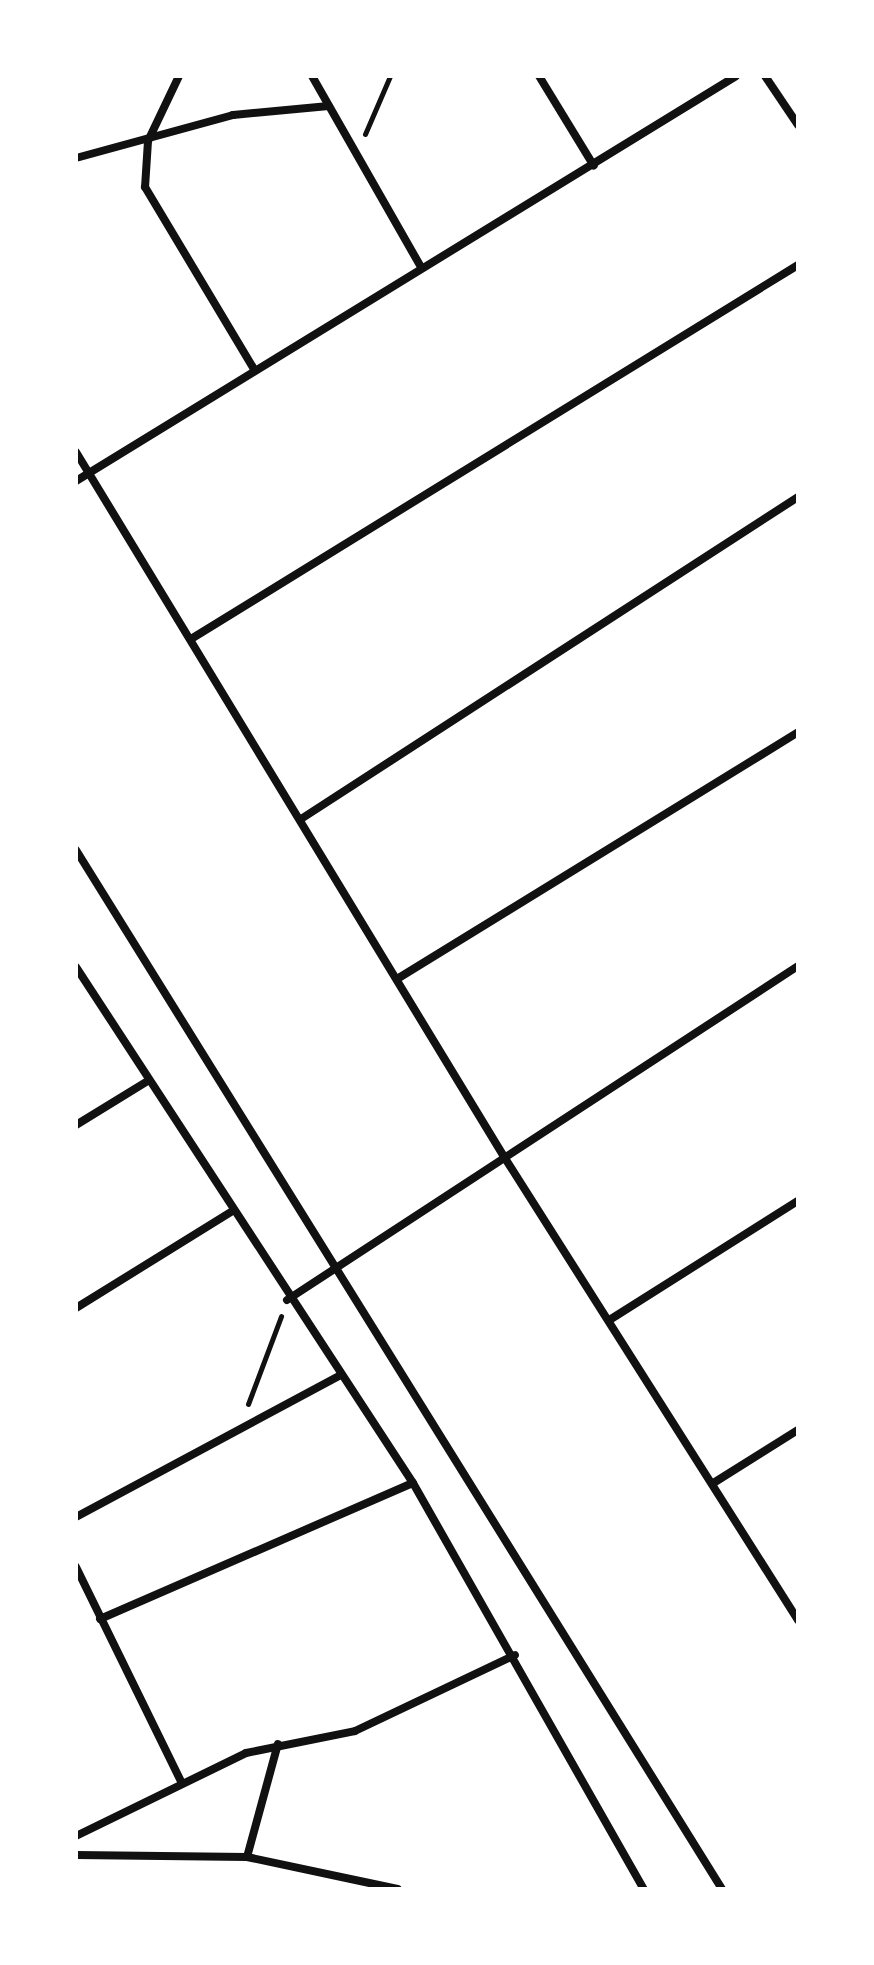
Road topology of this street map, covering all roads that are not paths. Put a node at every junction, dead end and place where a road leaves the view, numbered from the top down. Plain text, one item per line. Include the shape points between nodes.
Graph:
1 (179, 76) edge
2 (312, 76) edge
3 (539, 76) edge
4 (736, 76) edge
5 (765, 76) edge
6 (329, 106) junction
7 (798, 125) edge
8 (148, 141) junction
9 (76, 158) edge
10 (594, 166) junction
11 (798, 265) edge
12 (421, 267) junction
13 (255, 371) junction
14 (76, 452) edge
15 (90, 473) junction
16 (76, 481) edge
17 (798, 497) edge
18 (191, 639) junction
19 (798, 732) edge
20 (301, 819) junction
21 (76, 850) edge
22 (798, 966) edge
23 (76, 967) edge
24 (397, 979) junction
25 (146, 1082) junction
26 (76, 1125) edge
27 (503, 1155) junction
28 (798, 1201) edge
29 (231, 1212) junction
30 (336, 1263) junction
31 (287, 1300) junction
32 (76, 1308) edge
33 (611, 1319) junction
34 (341, 1375) junction
35 (798, 1430) edge
36 (715, 1482) junction
37 (413, 1483) junction
38 (76, 1517) edge
39 (76, 1567) edge
40 (100, 1619) junction
41 (798, 1620) edge
42 (515, 1655) junction
43 (278, 1744) junction
44 (181, 1781) junction
45 (76, 1836) edge
46 (76, 1855) edge
47 (247, 1857) junction
48 (398, 1889) edge
49 (644, 1889) edge
50 (722, 1889) edge

1 - 8 street
2 - 6 street
3 - 10 street
4 - 10 street
5 - 7 street
6 - 8 street via 233,115
6 - 12 street
8 - 9 street
8 - 13 street via 145,187
10 - 12 street
11 - 18 street
12 - 13 street
13 - 15 street
14 - 15 street
15 - 16 street
15 - 18 street
17 - 20 street
18 - 20 street
19 - 24 street
20 - 24 street
21 - 30 street
22 - 27 street
23 - 25 street
24 - 27 street
25 - 26 street
25 - 29 street
27 - 30 street
27 - 33 street
28 - 33 street
29 - 31 street
29 - 32 street
30 - 31 street
30 - 50 street
31 - 34 street
33 - 36 street
34 - 37 street
34 - 38 street via 241,1424
35 - 36 street
36 - 41 street
37 - 40 street
37 - 42 street
39 - 40 street
40 - 44 street
42 - 43 street via 355,1731
42 - 49 street
43 - 44 street
43 - 47 street
44 - 45 street
46 - 47 street
47 - 48 street

